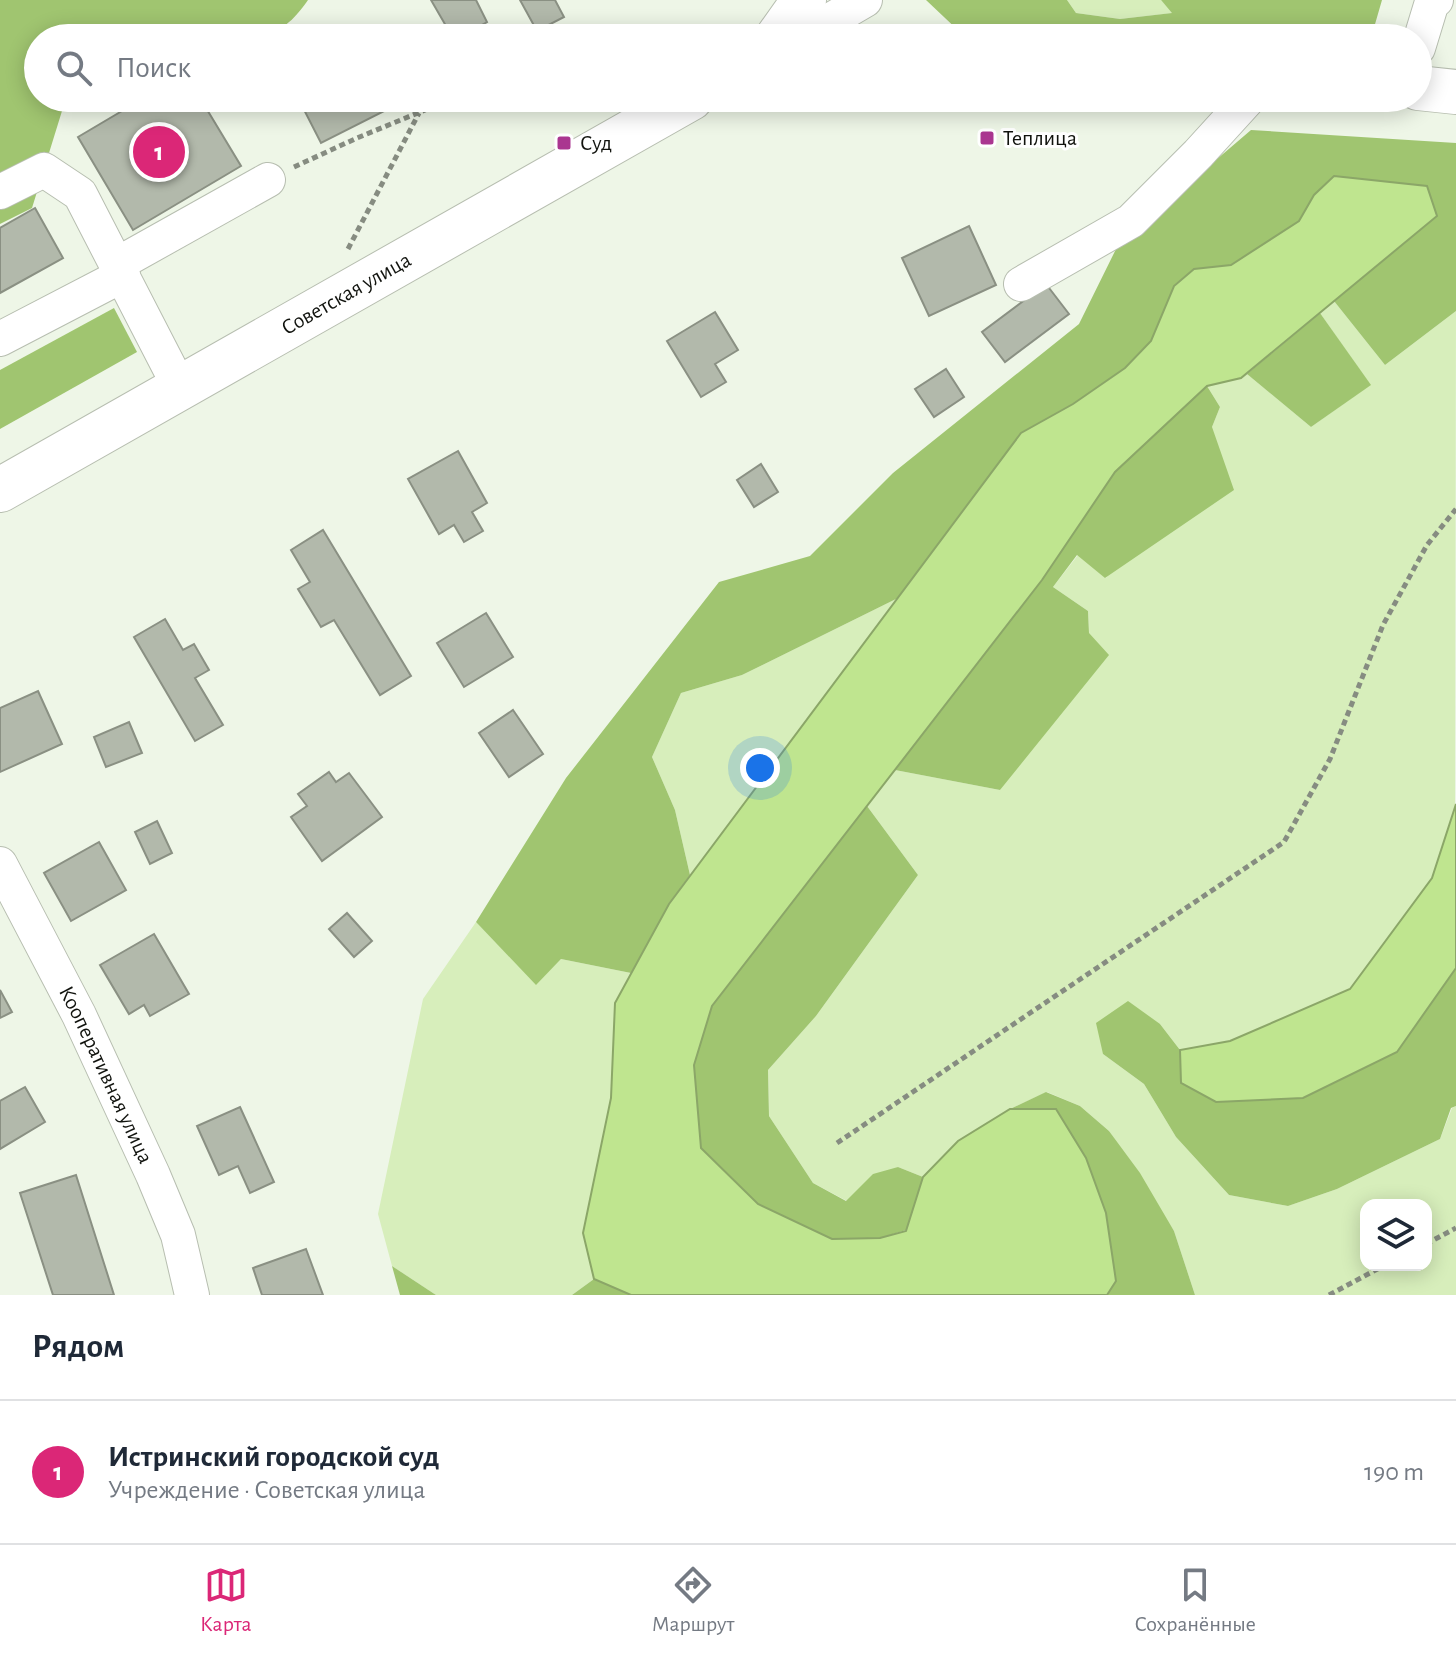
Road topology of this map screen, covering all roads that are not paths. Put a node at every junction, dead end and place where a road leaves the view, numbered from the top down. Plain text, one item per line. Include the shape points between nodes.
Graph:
1 (804, 0) edge
2 (865, 0) edge
3 (1436, 0) edge
4 (787, 24) edge
5 (824, 24) edge
6 (1425, 24) edge
7 (1432, 89) edge
8 (1456, 92) edge
9 (666, 112) edge
10 (1236, 112) edge
11 (268, 180) road end
12 (0, 192) edge
13 (120, 270) junction
14 (1021, 284) dead end
15 (0, 339) edge
16 (180, 388) junction
17 (0, 490) edge
18 (0, 864) edge
19 (192, 1295) edge

1 - 4 main road
2 - 5 street
3 - 6 street
7 - 8 main road
9 - 16 main road, Советская улица
10 - 14 street via 1131,221
11 - 13 street
12 - 13 street via 44,170 80,194
13 - 15 street
13 - 16 street
16 - 17 main road, Советская улица
18 - 19 street, Кооперативная улица via 79,1015 153,1175 178,1235

